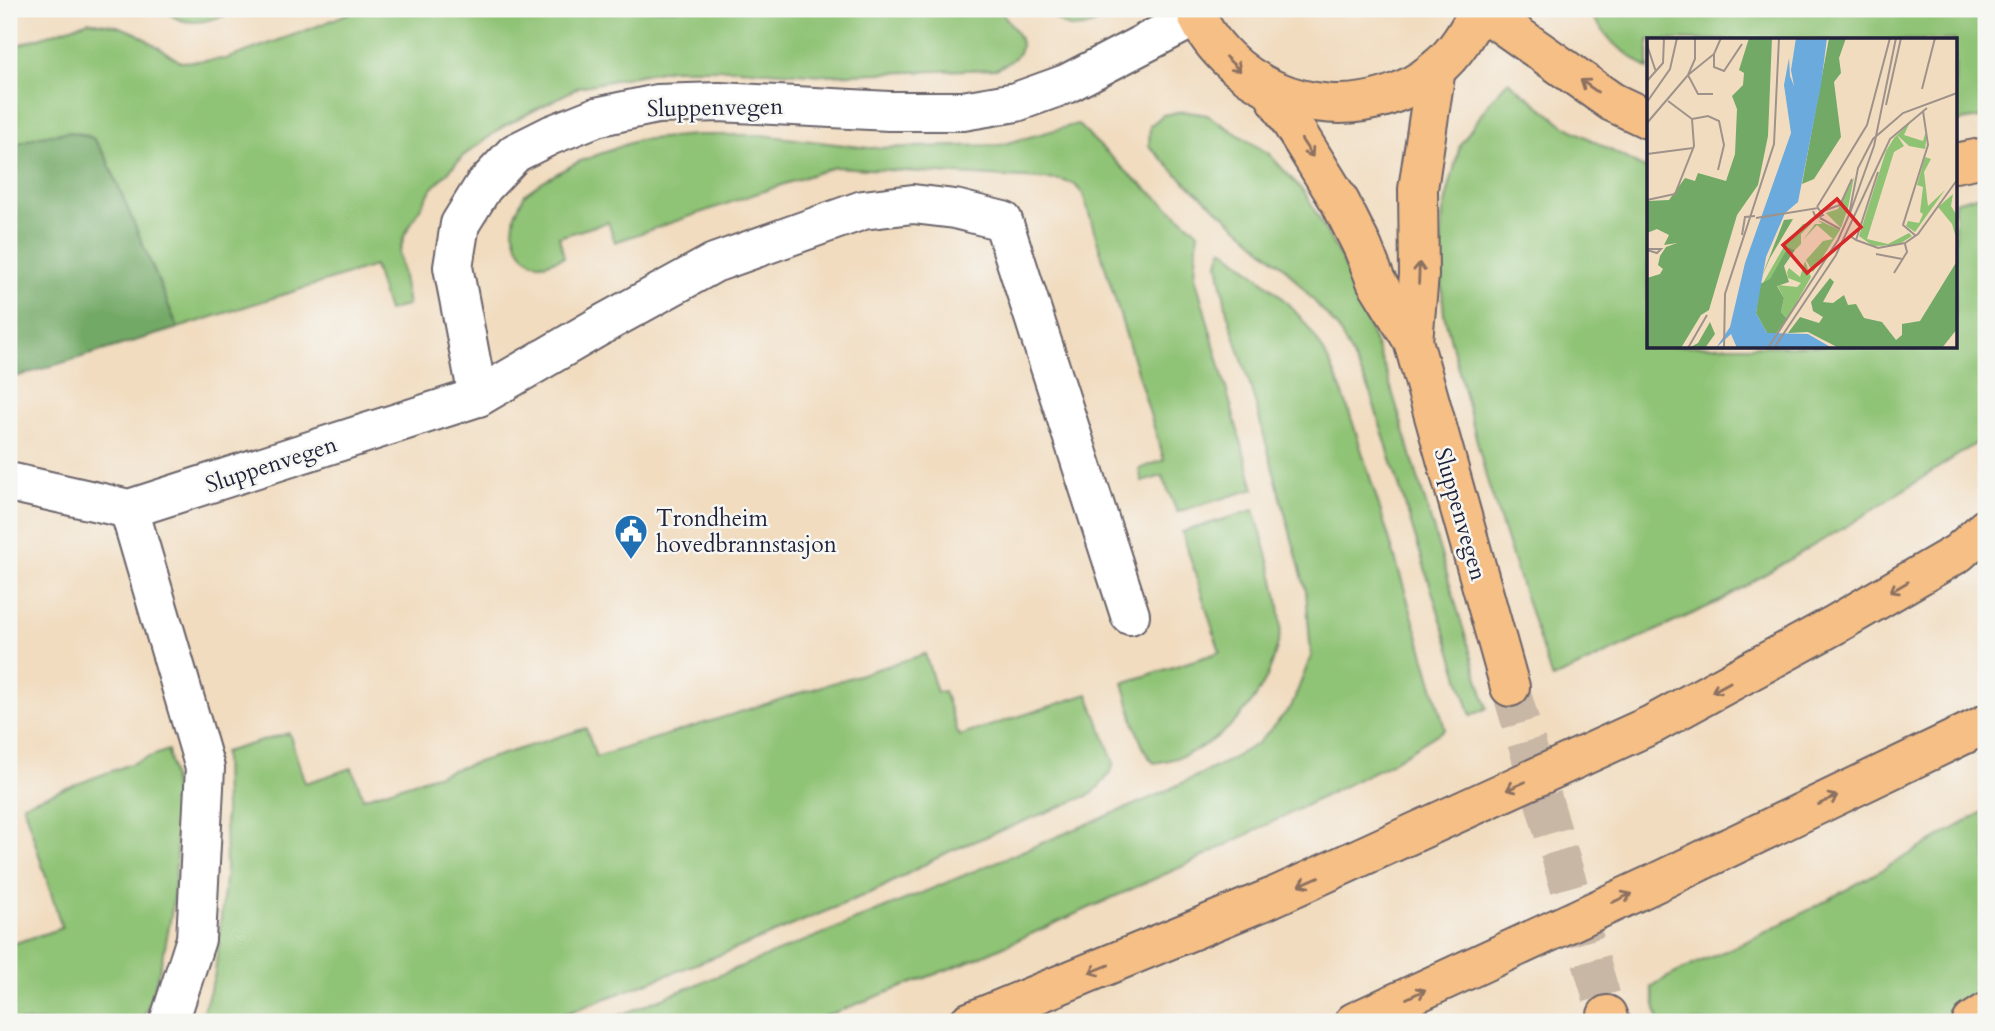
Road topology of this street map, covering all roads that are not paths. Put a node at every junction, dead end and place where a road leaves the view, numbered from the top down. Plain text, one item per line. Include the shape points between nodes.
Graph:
1 (1480, 9) edge
2 (1196, 12) edge
3 (1436, 69) junction
4 (1271, 90) junction
5 (1647, 119) edge
6 (1986, 157) edge
7 (1956, 163) edge
8 (1413, 341) junction
9 (478, 397) junction
10 (9, 482) edge
11 (130, 509) junction
12 (1986, 528) edge
13 (1130, 615) dead end
14 (1510, 687) tunnel mouth
15 (1986, 724) edge
16 (1986, 1013) edge
17 (169, 1022) edge
18 (969, 1022) edge
19 (1354, 1022) edge
20 (1972, 1022) edge

1 - 3 highway via 1460,43
5 -> 1 highway via 1612,102
2 -> 4 highway via 1216,47 1241,72
2 - 9 lane, Sluppenvegen via 1066,84 1016,102 963,111 657,104 596,117 515,153 483,187 460,224 453,267
3 - 4 highway via 1407,89 1374,101 1339,106 1304,102
8 -> 3 highway, Sluppenvegen via 1419,275 1418,189
4 -> 8 highway, Sluppenvegen via 1340,202 1376,281
6 - 7 highway
8 - 14 highway, Sluppenvegen
9 - 11 lane, Sluppenvegen
9 - 13 lane via 715,263 863,210 913,204 1003,221
10 - 11 lane
11 - 17 lane via 205,768 196,939
12 -> 18 highway via 1958,553 1653,724 1271,898
19 -> 15 highway
16 - 20 highway

